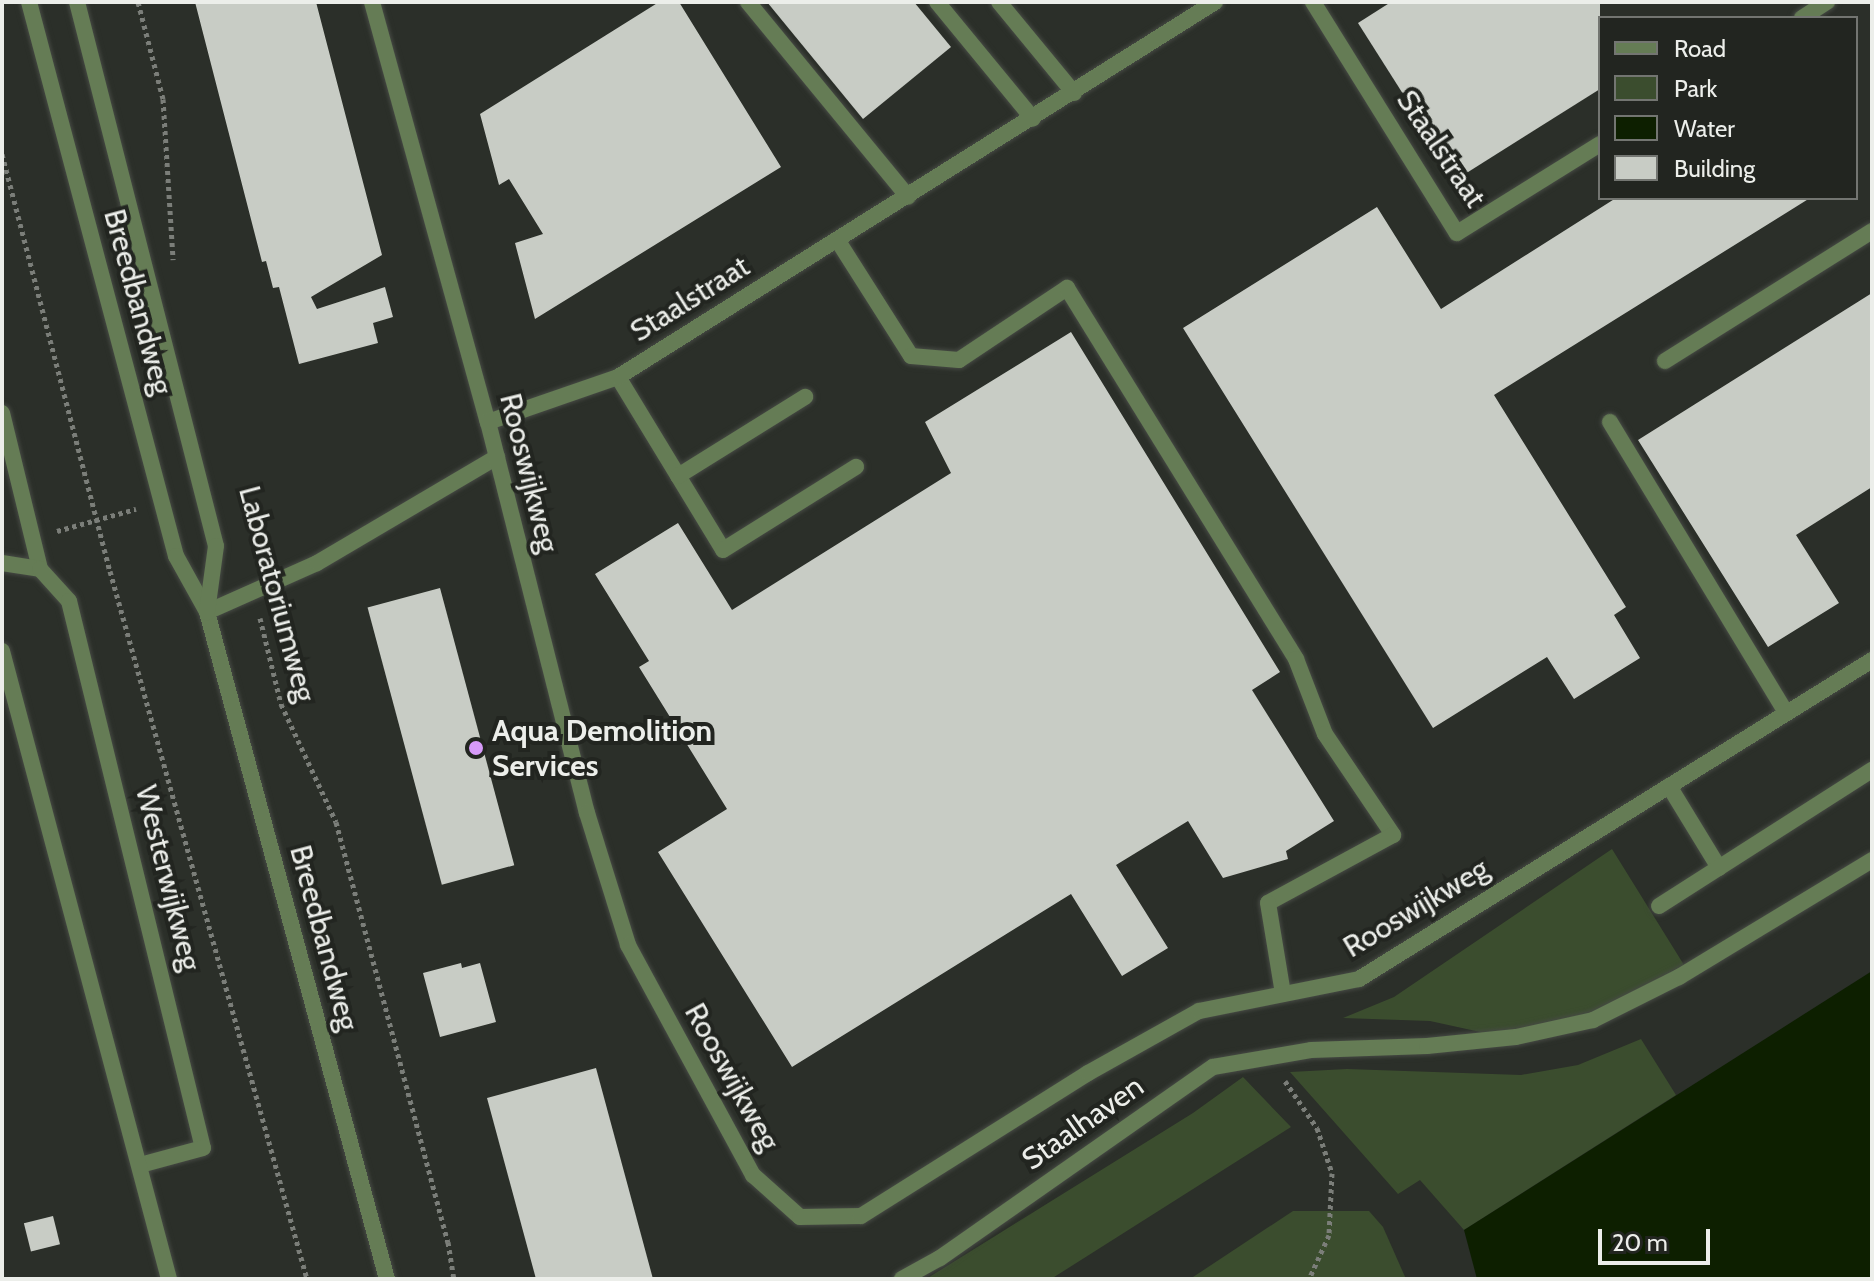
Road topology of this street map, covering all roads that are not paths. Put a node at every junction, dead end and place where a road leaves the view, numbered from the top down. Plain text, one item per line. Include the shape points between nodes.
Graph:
1 (29, 2) edge
2 (77, 2) edge
3 (372, 2) edge
4 (748, 2) edge
5 (937, 2) edge
6 (999, 2) edge
7 (1215, 2) edge
8 (1313, 2) edge
9 (1827, 2) edge
10 (1192, 8) edge
11 (1805, 16) edge
12 (1074, 93) junction
13 (1033, 119) junction
14 (1598, 145) edge
15 (908, 197) junction
16 (1872, 231) edge
17 (838, 241) junction
18 (1665, 361) dead end
19 (618, 377) junction
20 (805, 397) dead end
21 (2, 413) edge
22 (488, 422) junction
23 (1610, 422) dead end
24 (497, 457) junction
25 (856, 467) dead end
26 (678, 476) junction
27 (2, 563) edge
28 (40, 569) junction
29 (207, 612) junction
30 (2, 651) edge
31 (1872, 660) edge
32 (1786, 713) junction
33 (1872, 770) edge
34 (1669, 786) junction
35 (1872, 860) edge
36 (1719, 868) junction
37 (1659, 906) dead end
38 (1283, 994) junction
39 (140, 1165) junction
40 (169, 1279) edge
41 (387, 1279) edge
42 (902, 1279) edge

1 - 29 street, Breedbandweg via 176,556
2 - 29 street, Breedbandweg via 216,546
3 - 22 street, Rooswijkweg
4 - 15 street
5 - 13 street
6 - 12 street
7 - 10 street, Staalstraat
8 - 14 street, Staalstraat via 1457,233
9 - 11 street
10 - 12 street, Staalstraat
12 - 13 street, Staalstraat
13 - 15 street, Staalstraat
15 - 17 street, Staalstraat
16 - 18 street
17 - 19 street, Staalstraat
17 - 38 street via 911,356 959,360 1067,288 1296,659 1325,734 1393,835 1268,903
19 - 22 street, Staalstraat
19 - 26 street
20 - 26 street
21 - 28 street, Westerwijkweg
22 - 24 street, Rooswijkweg
23 - 32 street
24 - 29 street via 317,563
24 - 38 street, Rooswijkweg via 587,813 628,945 753,1175 800,1217 861,1216 1088,1073 1199,1011
25 - 26 street via 723,550
27 - 28 street
28 - 39 street, Westerwijkweg via 69,601 203,1148
29 - 41 street, Breedbandweg
30 - 39 street
31 - 32 street, Rooswijkweg
32 - 34 street, Rooswijkweg
33 - 36 street
34 - 36 street
34 - 38 street, Rooswijkweg via 1359,979
35 - 42 street, Staalhaven via 1679,977 1593,1020 1516,1037 1311,1050 1213,1067 940,1258
36 - 37 street
39 - 40 street

